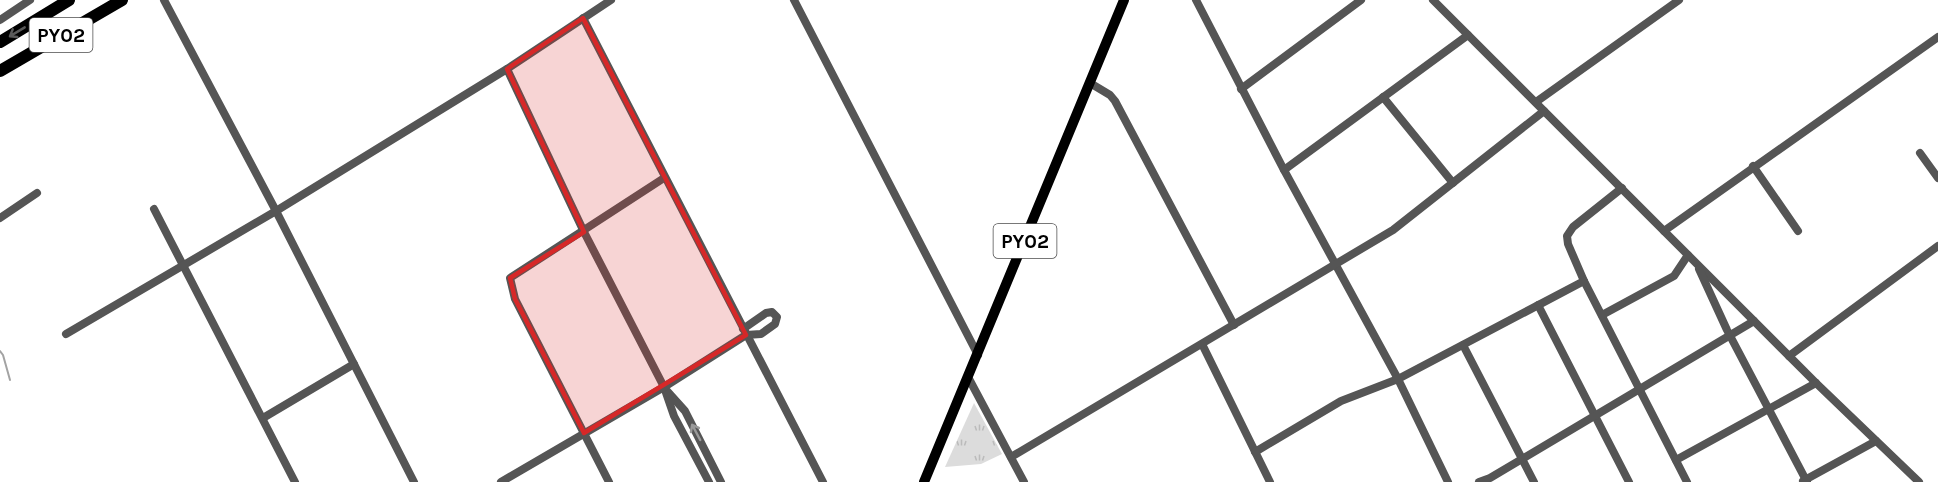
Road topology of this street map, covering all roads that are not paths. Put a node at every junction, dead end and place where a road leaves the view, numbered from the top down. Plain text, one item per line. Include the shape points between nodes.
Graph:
1 (30, 0) edge
2 (69, 0) edge
3 (122, 0) edge
4 (164, 0) edge
5 (611, 0) edge
6 (794, 0) edge
7 (1124, 0) edge
8 (1196, 0) edge
9 (1361, 0) edge
10 (1433, 0) edge
11 (1679, 0) edge
12 (583, 18) junction
13 (0, 20) edge
14 (1468, 35) junction
15 (1938, 37) edge
16 (0, 42) edge
17 (507, 69) junction
18 (0, 71) edge
19 (1090, 83) junction
20 (1241, 89) junction
21 (1383, 97) junction
22 (1536, 102) junction
23 (1544, 111) junction
24 (1920, 153) dead end
25 (1753, 166) junction
26 (1284, 170) junction
27 (664, 178) junction
28 (1938, 178) edge
29 (1453, 183) junction
30 (1622, 188) junction
31 (37, 193) dead end
32 (154, 208) dead end
33 (276, 211) junction
34 (0, 218) edge
35 (1664, 231) junction
36 (1798, 231) dead end
37 (584, 232) junction
38 (1938, 246) edge
39 (1688, 255) junction
40 (1696, 263) junction
41 (183, 265) junction
42 (1336, 266) junction
43 (1584, 281) junction
44 (1538, 305) junction
45 (1602, 315) junction
46 (1754, 321) junction
47 (1234, 325) junction
48 (744, 332) junction
49 (66, 334) dead end
50 (1730, 336) junction
51 (1202, 344) junction
52 (1463, 345) junction
53 (978, 354) junction
54 (1789, 356) junction
55 (354, 364) junction
56 (968, 377) junction
57 (1398, 379) junction
58 (1816, 383) junction
59 (664, 387) junction
60 (1640, 389) junction
61 (1768, 409) junction
62 (1595, 416) junction
63 (262, 418) junction
64 (584, 433) junction
65 (1876, 441) junction
66 (1255, 452) junction
67 (1011, 457) junction
68 (1522, 459) junction
69 (1676, 460) junction
70 (1805, 481) edge
71 (295, 482) edge
72 (414, 482) edge
73 (501, 482) edge
74 (609, 482) edge
75 (709, 482) edge
76 (721, 482) edge
77 (823, 482) edge
78 (924, 482) edge
79 (1024, 482) edge
80 (1270, 482) edge
81 (1448, 482) edge
82 (1479, 482) edge
83 (1534, 482) edge
84 (1629, 482) edge
85 (1688, 482) edge
86 (1919, 482) edge

1 - 13 street
2 -> 16 highway, PY02
3 - 18 highway, PY02
4 - 33 street
5 - 12 street
6 - 53 street
7 - 19 main road, PY02
8 - 20 street
9 - 20 street
10 - 14 street
11 - 22 street
12 - 17 street
12 - 27 street
14 - 21 street
14 - 22 street
15 - 25 street
17 - 33 street
17 - 37 street
19 - 47 street via 1115,101
19 - 53 main road, PY02
20 - 26 street
21 - 26 street
21 - 29 street
22 - 23 street
23 - 29 street
23 - 30 street
24 - 28 street
25 - 35 street
25 - 36 street
26 - 42 street
27 - 37 street
27 - 48 street
29 - 42 street via 1394,230
30 - 35 street
30 - 43 street via 1567,236
31 - 34 street
32 - 41 street
33 - 41 street
33 - 55 street
35 - 39 street
37 - 59 street
37 - 64 street via 510,278 515,299
38 - 54 street
39 - 40 street
39 - 45 street via 1674,276
40 - 46 street
40 - 50 street
41 - 49 street
41 - 63 street
42 - 47 street
42 - 57 street
43 - 44 street
43 - 45 street
44 - 52 street
44 - 62 street
45 - 60 street
46 - 50 street
46 - 54 street
47 - 51 street
48 - 59 street
48 - 77 street
50 - 60 street
50 - 61 street
51 - 66 street
51 - 67 street
52 - 57 street
52 - 68 street
53 - 56 main road, PY02
54 - 58 street
55 - 63 street
55 - 72 street
56 - 67 street
56 - 78 main road, PY02
57 - 66 street via 1341,401
57 - 81 street
58 - 61 street
58 - 65 street
59 - 64 street
59 - 75 street via 674,416
76 -> 59 street via 685,411
60 - 62 street
60 - 69 street
61 - 69 street
61 - 70 street
62 - 68 street
62 - 84 street
63 - 71 street
64 - 73 street
64 - 74 street
65 - 70 street
65 - 86 street
66 - 80 street
67 - 79 street
68 - 82 street
68 - 83 street
69 - 85 street

